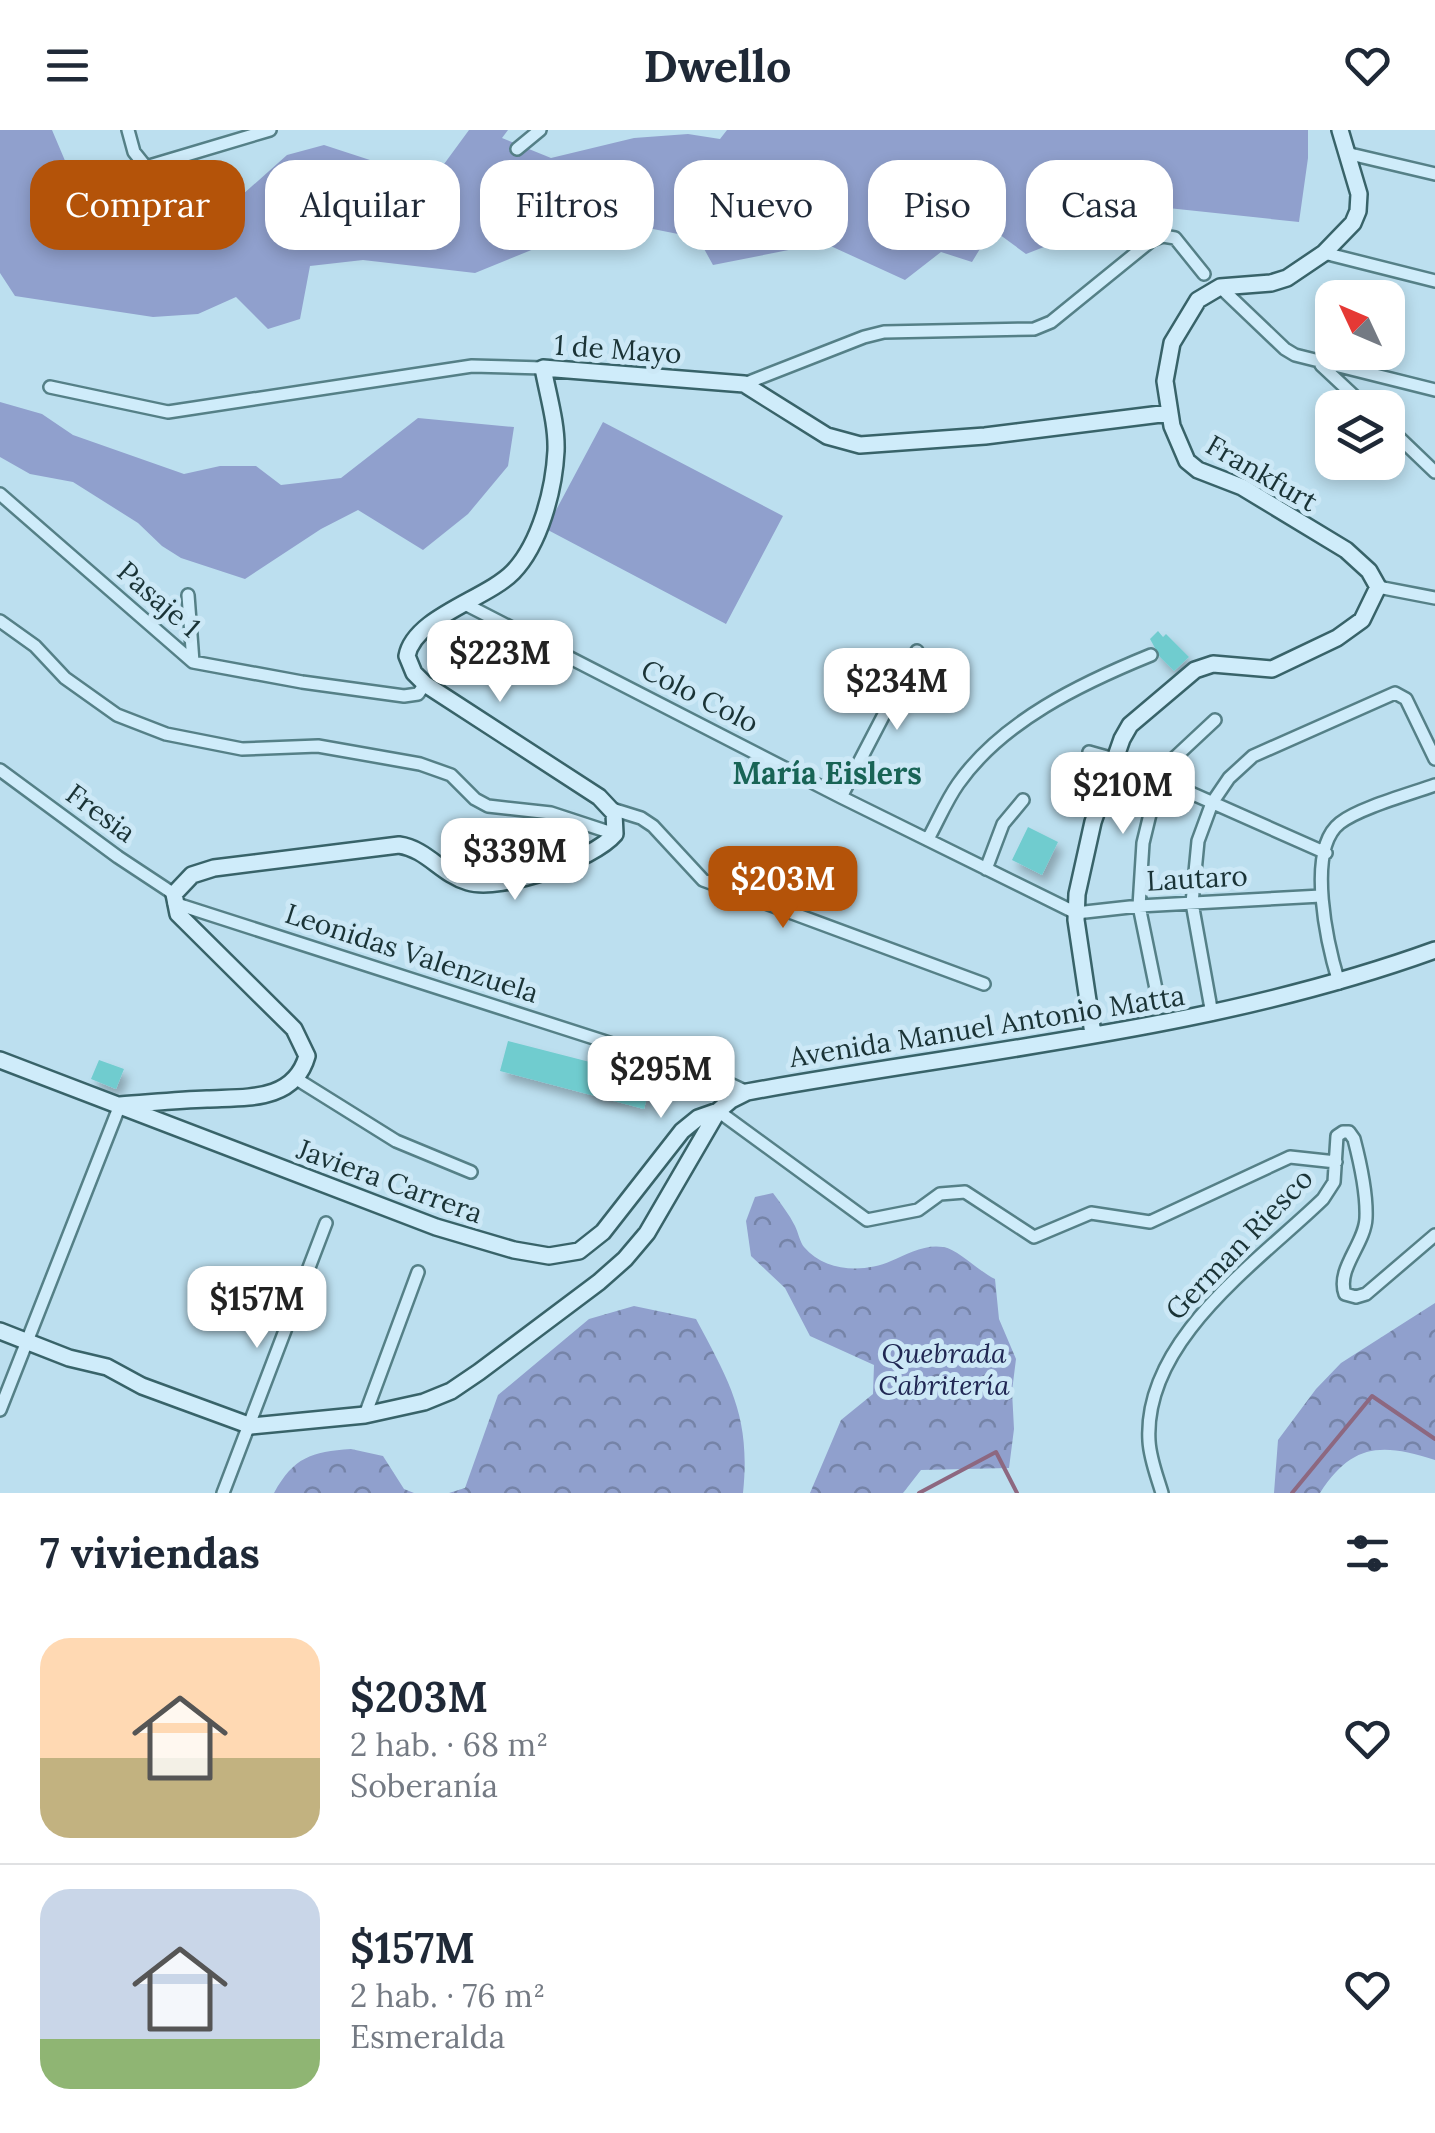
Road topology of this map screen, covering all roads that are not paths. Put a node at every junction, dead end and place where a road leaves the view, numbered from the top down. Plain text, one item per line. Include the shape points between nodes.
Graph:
1 (128, 130) edge
2 (270, 130) edge
3 (540, 130) edge
4 (1340, 130) edge
5 (518, 149) dead end
6 (1346, 153) junction
7 (1435, 174) edge
8 (1324, 253) junction
9 (1204, 274) dead end
10 (1435, 281) edge
11 (1220, 287) junction
12 (1315, 361) edge
13 (543, 368) junction
14 (1327, 370) edge
15 (1351, 370) edge
16 (744, 384) junction
17 (50, 387) dead end
18 (1348, 390) edge
19 (1435, 390) edge
20 (1169, 414) junction
21 (1405, 443) edge
22 (1435, 472) edge
23 (0, 494) edge
24 (1378, 587) junction
25 (188, 596) dead end
26 (1435, 598) edge
27 (463, 603) junction
28 (0, 620) edge
29 (917, 651) dead end
30 (1151, 655) dead end
31 (194, 662) junction
32 (424, 684) junction
33 (1215, 720) dead end
34 (1090, 752) dead end
35 (1114, 759) junction
36 (1435, 759) edge
37 (0, 770) edge
38 (1161, 780) junction
39 (1435, 784) edge
40 (840, 797) junction
41 (1023, 800) dead end
42 (1212, 804) junction
43 (612, 809) junction
44 (614, 834) junction
45 (928, 839) junction
46 (1326, 850) junction
47 (986, 869) junction
48 (1321, 896) junction
49 (174, 898) junction
50 (1192, 903) junction
51 (1139, 906) junction
52 (1076, 912) junction
53 (1435, 950) edge
54 (1339, 983) junction
55 (984, 984) dead end
56 (1156, 989) dead end
57 (1212, 1014) junction
58 (1093, 1034) junction
59 (0, 1060) edge
60 (295, 1078) junction
61 (748, 1092) junction
62 (120, 1105) junction
63 (718, 1111) junction
64 (1336, 1162) junction
65 (471, 1172) dead end
66 (642, 1182) junction
67 (676, 1182) junction
68 (326, 1223) dead end
69 (1435, 1235) edge
70 (418, 1272) dead end
71 (0, 1331) edge
72 (27, 1341) junction
73 (0, 1410) edge
74 (365, 1414) junction
75 (251, 1426) junction
76 (223, 1493) edge
77 (1162, 1493) edge

1 - 2 street via 146,167
3 - 5 street
4 - 6 street
6 - 7 street
6 - 8 street via 1358,211
8 - 10 street
8 - 11 street via 1287,278
9 - 16 street via 1175,238 1163,236 1034,329 884,332
11 - 12 street via 1284,349
11 - 20 street, Frankfurt via 1198,300 1172,343 1165,380
13 - 16 street, 1 de Mayo
13 - 17 street, 1 de Mayo via 472,366 168,412
13 - 27 street via 556,450 539,526 512,572
14 - 18 street
15 - 19 street
16 - 20 street, 1 de Mayo via 827,436 860,445
20 - 24 street, Frankfurt via 1187,461 1346,550
21 - 22 street
23 - 31 street, Pasaje 1
24 - 26 street
24 - 35 street via 1351,630 1287,663 1196,670 1130,725
25 - 31 street
27 - 32 street via 409,646 409,664
27 - 40 street, Colo Colo
28 - 44 street via 117,714 166,734 242,748 336,748 420,764 451,776 488,806 551,813
29 - 40 street
30 - 45 street via 1061,695 986,752 954,788
31 - 32 street, Pasaje 1 via 404,696 418,694
32 - 43 street
33 - 38 street via 1178,752
34 - 35 street
35 - 38 street
35 - 52 street via 1083,858
36 - 42 street via 1406,698 1391,694 1254,756
37 - 49 street, Fresia
38 - 42 street
38 - 51 street via 1143,843
39 - 46 street via 1340,822
40 - 45 street, Colo Colo
41 - 47 street via 1003,824
42 - 46 street
42 - 50 street via 1198,841
43 - 44 street
43 - 55 street via 653,826 703,880
44 - 49 street via 579,858 488,886 459,878 413,847 384,844 207,869 192,875
45 - 47 street, Colo Colo
46 - 48 street
47 - 52 street, Colo Colo
48 - 50 street, Lautaro
48 - 54 street
49 - 60 street via 182,919 294,1029 306,1056
49 - 61 street, Leonidas Valenzuela
50 - 51 street, Lautaro
50 - 57 street
51 - 52 street, Lautaro
51 - 56 street
52 - 58 street
53 - 54 street, Avenida Manuel Antonio Matta
54 - 57 street, Avenida Manuel Antonio Matta
57 - 58 street, Avenida Manuel Antonio Matta
58 - 61 street, Avenida Manuel Antonio Matta
59 - 62 street, Javiera Carrera
60 - 62 street via 261,1097
60 - 65 street via 396,1140
61 - 63 street, Avenida Manuel Antonio Matta
62 - 66 street, Javiera Carrera via 460,1236 549,1256 579,1250 603,1232
62 - 72 street
63 - 64 street via 867,1220 965,1192 1034,1237 1091,1213 1150,1222 1290,1157
63 - 66 street, Javiera Carrera via 682,1131
63 - 67 street, Avenida Manuel Antonio Matta
64 - 69 street, German Riesco via 1338,1136 1349,1132 1366,1216 1343,1278 1346,1294 1366,1294
64 - 77 street, German Riesco via 1323,1199 1205,1308 1168,1360 1150,1407 1149,1441
66 - 67 street
67 - 74 street, Avenida Manuel Antonio Matta via 640,1242 587,1292 451,1391
68 - 75 street
70 - 74 street
71 - 72 street, Avenida Manuel Antonio Matta
72 - 73 street
72 - 75 street, Avenida Manuel Antonio Matta via 102,1378
74 - 75 street, Avenida Manuel Antonio Matta
75 - 76 street

